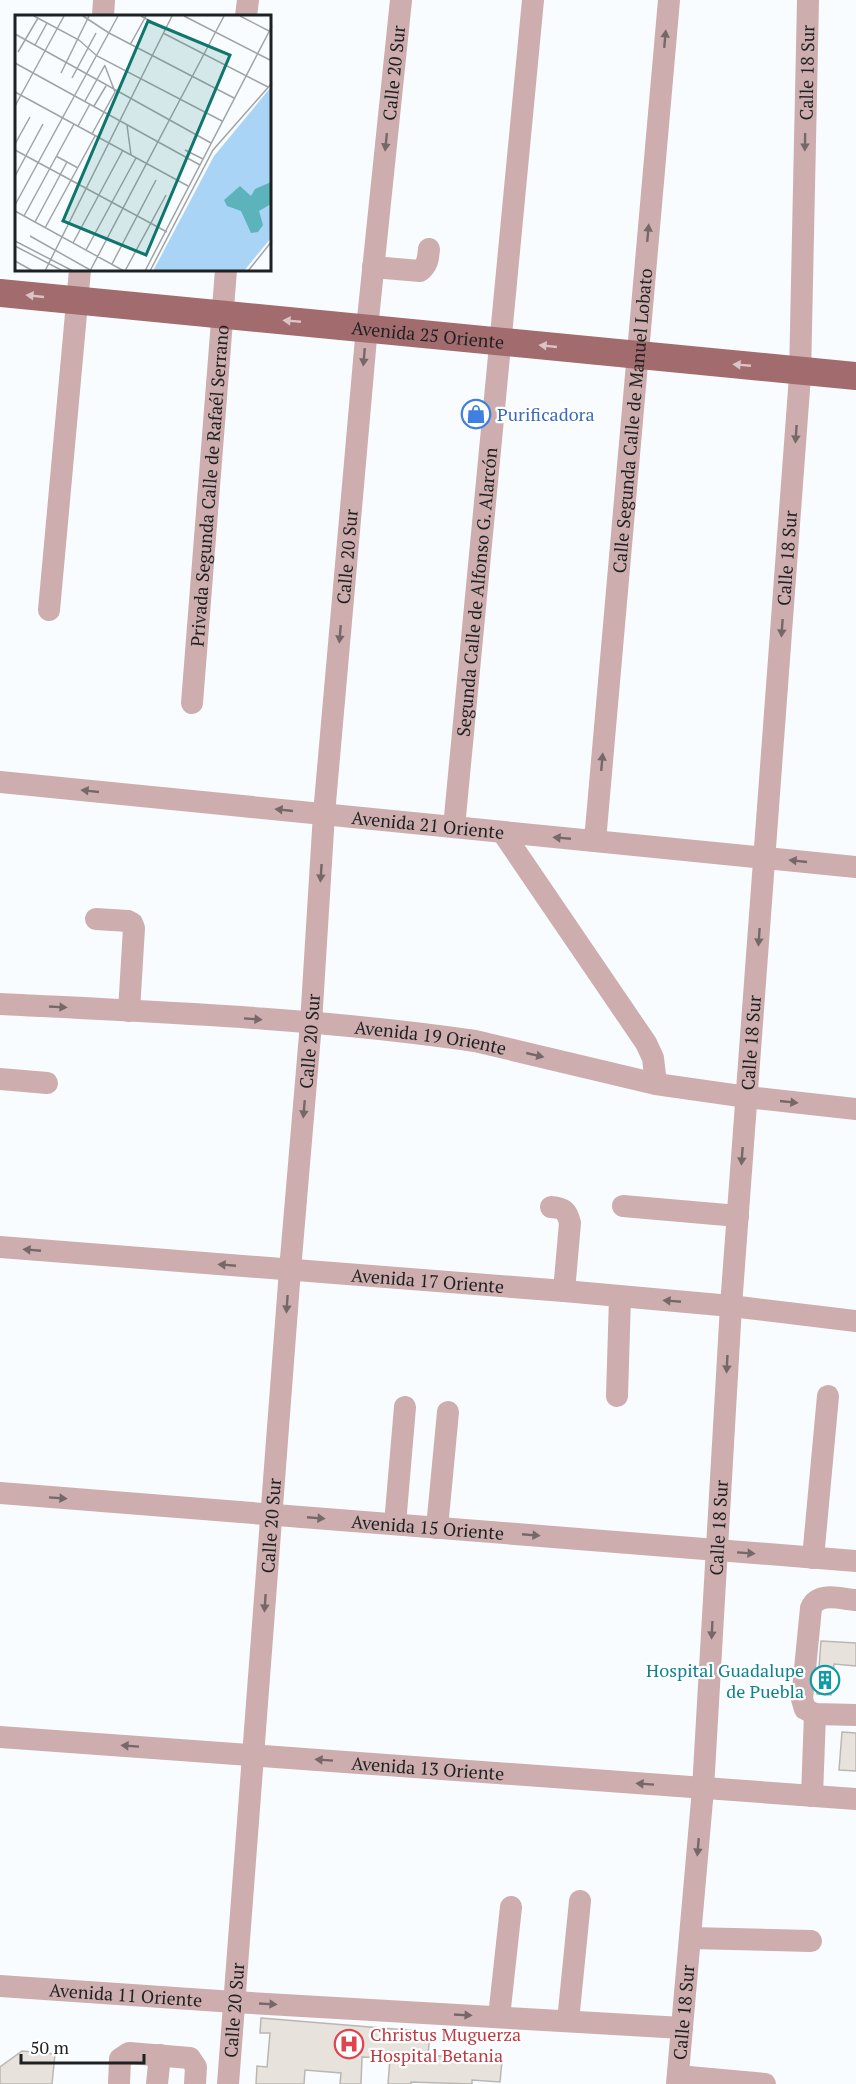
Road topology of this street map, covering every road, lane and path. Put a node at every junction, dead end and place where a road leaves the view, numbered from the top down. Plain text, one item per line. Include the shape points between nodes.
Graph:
1 (104, 0) edge
2 (248, 0) edge
3 (401, 0) edge
4 (533, 0) edge
5 (669, 0) edge
6 (808, 0) edge
7 (103, 15) edge
8 (246, 15) edge
9 (429, 249) dead end
10 (373, 267) junction
11 (80, 272) edge
12 (226, 272) edge
13 (0, 293) edge
14 (77, 301) junction
15 (223, 315) junction
16 (367, 328) junction
17 (501, 342) junction
18 (637, 355) junction
19 (801, 371) junction
20 (856, 376) edge
21 (49, 610) dead end
22 (192, 703) dead end
23 (0, 782) edge
24 (324, 814) junction
25 (454, 827) junction
26 (503, 833) junction
27 (595, 841) junction
28 (765, 858) junction
29 (856, 867) edge
30 (96, 919) dead end
31 (0, 1004) edge
32 (129, 1011) junction
33 (311, 1023) junction
34 (0, 1079) edge
35 (47, 1083) dead end
36 (656, 1084) junction
37 (747, 1097) junction
38 (856, 1109) edge
39 (623, 1206) dead end
40 (551, 1207) dead end
41 (738, 1216) junction
42 (0, 1247) edge
43 (290, 1270) junction
44 (564, 1292) junction
45 (620, 1297) junction
46 (730, 1306) junction
47 (856, 1321) edge
48 (617, 1396) dead end
49 (828, 1396) dead end
50 (405, 1407) dead end
51 (448, 1412) dead end
52 (0, 1493) edge
53 (271, 1514) junction
54 (395, 1524) junction
55 (437, 1528) junction
56 (716, 1550) junction
57 (813, 1558) junction
58 (856, 1561) edge
59 (856, 1600) edge
60 (815, 1714) junction
61 (856, 1715) edge
62 (0, 1737) edge
63 (253, 1755) junction
64 (703, 1789) junction
65 (812, 1796) junction
66 (856, 1799) edge
67 (580, 1901) dead end
68 (511, 1907) dead end
69 (690, 1938) junction
70 (812, 1941) dead end
71 (0, 1986) edge
72 (234, 2002) junction
73 (499, 2017) junction
74 (568, 2021) junction
75 (682, 2028) junction
76 (160, 2055) junction
77 (677, 2080) edge
78 (119, 2084) edge
79 (157, 2084) edge
80 (195, 2084) edge
81 (228, 2084) edge
82 (765, 2084) edge

1 - 7 street
2 - 8 street
3 -> 10 street, Calle 20 Sur
4 - 17 street, Segunda Calle de Alfonso G. Alarcón
18 -> 5 street, Calle Segunda Calle de Manuel Lobato
6 -> 19 street, Calle 18 Sur
9 - 10 street via 428,261 420,271
10 - 16 street, Calle 20 Sur
11 - 14 street
12 - 15 street, Privada Segunda Calle de Rafaél Serrano
14 -> 13 main road, Avenida 25 Oriente
14 - 15 main road, Avenida 25 Oriente
14 - 21 street
16 -> 15 main road, Avenida 25 Oriente
15 - 22 street, Privada Segunda Calle de Rafaél Serrano
16 - 17 main road, Avenida 25 Oriente
16 -> 24 street, Calle 20 Sur
18 -> 17 main road, Avenida 25 Oriente
17 - 25 street, Segunda Calle de Alfonso G. Alarcón
19 -> 18 main road, Avenida 25 Oriente
27 -> 18 street, Calle Segunda Calle de Manuel Lobato
19 - 20 main road, Avenida 25 Oriente
19 -> 28 street, Calle 18 Sur
24 -> 23 street, Avenida 21 Oriente
24 - 25 street, Avenida 21 Oriente
24 -> 33 street, Calle 20 Sur
25 - 26 street, Avenida 21 Oriente
27 -> 26 street, Avenida 21 Oriente
26 - 36 street via 646,1043
27 - 28 street, Avenida 21 Oriente
29 -> 28 street, Avenida 21 Oriente
28 -> 37 street, Calle 18 Sur
30 - 32 street via 132,923 134,927
31 -> 32 street, Avenida 19 Oriente
32 -> 33 street, Avenida 19 Oriente
33 -> 36 street, Avenida 19 Oriente via 475,1041
33 -> 43 street, Calle 20 Sur
34 - 35 street
36 - 37 street, Avenida 19 Oriente
37 -> 38 street, Avenida 19 Oriente
37 -> 41 street, Calle 18 Sur
39 - 41 street
40 - 44 street via 568,1213 570,1223
41 - 46 street, Calle 18 Sur
43 -> 42 street, Avenida 17 Oriente
43 - 44 street, Avenida 17 Oriente
43 -> 53 street, Calle 20 Sur
44 - 45 street, Avenida 17 Oriente
46 -> 45 street, Avenida 17 Oriente
45 - 48 street
46 - 47 street, Avenida 17 Oriente
46 -> 56 street, Calle 18 Sur
49 - 57 street
50 - 54 street
51 - 55 street
52 -> 53 street, Avenida 15 Oriente
53 -> 54 street, Avenida 15 Oriente
53 -> 63 street, Calle 20 Sur
54 - 55 street, Avenida 15 Oriente
55 -> 56 street, Avenida 15 Oriente
56 -> 57 street, Avenida 15 Oriente
56 -> 64 street, Calle 18 Sur
57 - 58 street, Avenida 15 Oriente
59 - 60 street via 824,1597 813,1602 802,1699 805,1708
60 - 61 street
60 - 65 street
63 -> 62 street, Avenida 13 Oriente
64 -> 63 street, Avenida 13 Oriente
63 - 72 street, Calle 20 Sur
64 - 65 street, Avenida 13 Oriente
64 -> 69 street, Calle 18 Sur
65 - 66 street, Avenida 13 Oriente
67 - 74 street
68 - 73 street
69 - 70 street
69 - 75 street, Calle 18 Sur
71 - 72 street, Avenida 11 Oriente
72 -> 73 street, Avenida 11 Oriente
72 - 81 street, Calle 20 Sur
73 - 74 street, Avenida 11 Oriente
74 - 75 street, Avenida 11 Oriente
75 - 77 street, Calle 18 Sur
76 - 78 street via 129,2053 120,2059
76 - 79 street
76 - 80 street via 190,2058 196,2067
77 - 82 street

